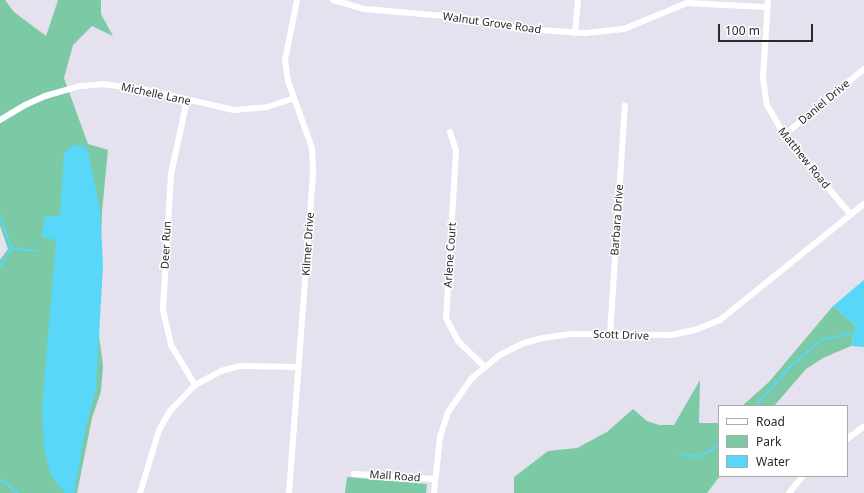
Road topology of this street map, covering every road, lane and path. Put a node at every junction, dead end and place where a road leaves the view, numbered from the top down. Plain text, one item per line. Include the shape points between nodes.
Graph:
1 (297, 0) edge
2 (333, 0) edge
3 (578, 0) edge
4 (768, 0) edge
5 (767, 7) junction
6 (575, 33) junction
7 (864, 69) edge
8 (294, 98) junction
9 (187, 100) junction
10 (625, 104) dead end
11 (0, 120) edge
12 (450, 132) dead end
13 (784, 135) junction
14 (864, 204) edge
15 (851, 215) junction
16 (610, 334) junction
17 (484, 366) junction
18 (299, 367) junction
19 (195, 385) junction
20 (864, 426) edge
21 (848, 438) edge
22 (354, 474) dead end
23 (802, 477) edge
24 (435, 479) junction
25 (140, 493) edge
26 (289, 493) edge
27 (434, 493) edge
28 (789, 493) edge

1 - 8 street, Kilmer Drive via 285,60
2 - 6 street, Walnut Grove Road via 365,9 456,17 524,30
3 - 6 street
4 - 5 street, Matthew Road
5 - 6 street, Walnut Grove Road via 687,3 624,29
5 - 13 street, Matthew Road via 764,92 771,115
7 - 13 street, Daniel Drive
8 - 9 street, Michelle Lane via 266,108 245,110
8 - 18 street, Kilmer Drive via 309,138 313,158
9 - 11 street, Michelle Lane via 129,87 102,84 81,86 35,100
9 - 19 street, Deer Run via 171,174 163,310 171,345
10 - 16 street, Barbara Drive
12 - 17 street, Arlene Court via 456,151 446,318 459,342
13 - 15 street, Matthew Road
14 - 15 street, Scott Drive
15 - 16 street, Scott Drive via 720,320 696,330 670,335
16 - 17 street, Scott Drive via 574,334 543,338 512,348
17 - 24 street, Scott Drive via 458,396 444,421
18 - 19 street via 240,366 221,371
18 - 26 street, Kilmer Drive
19 - 25 street via 173,406 162,424
20 - 21 street
22 - 24 street, Mall Road
23 - 28 street
24 - 27 street, Scott Drive

